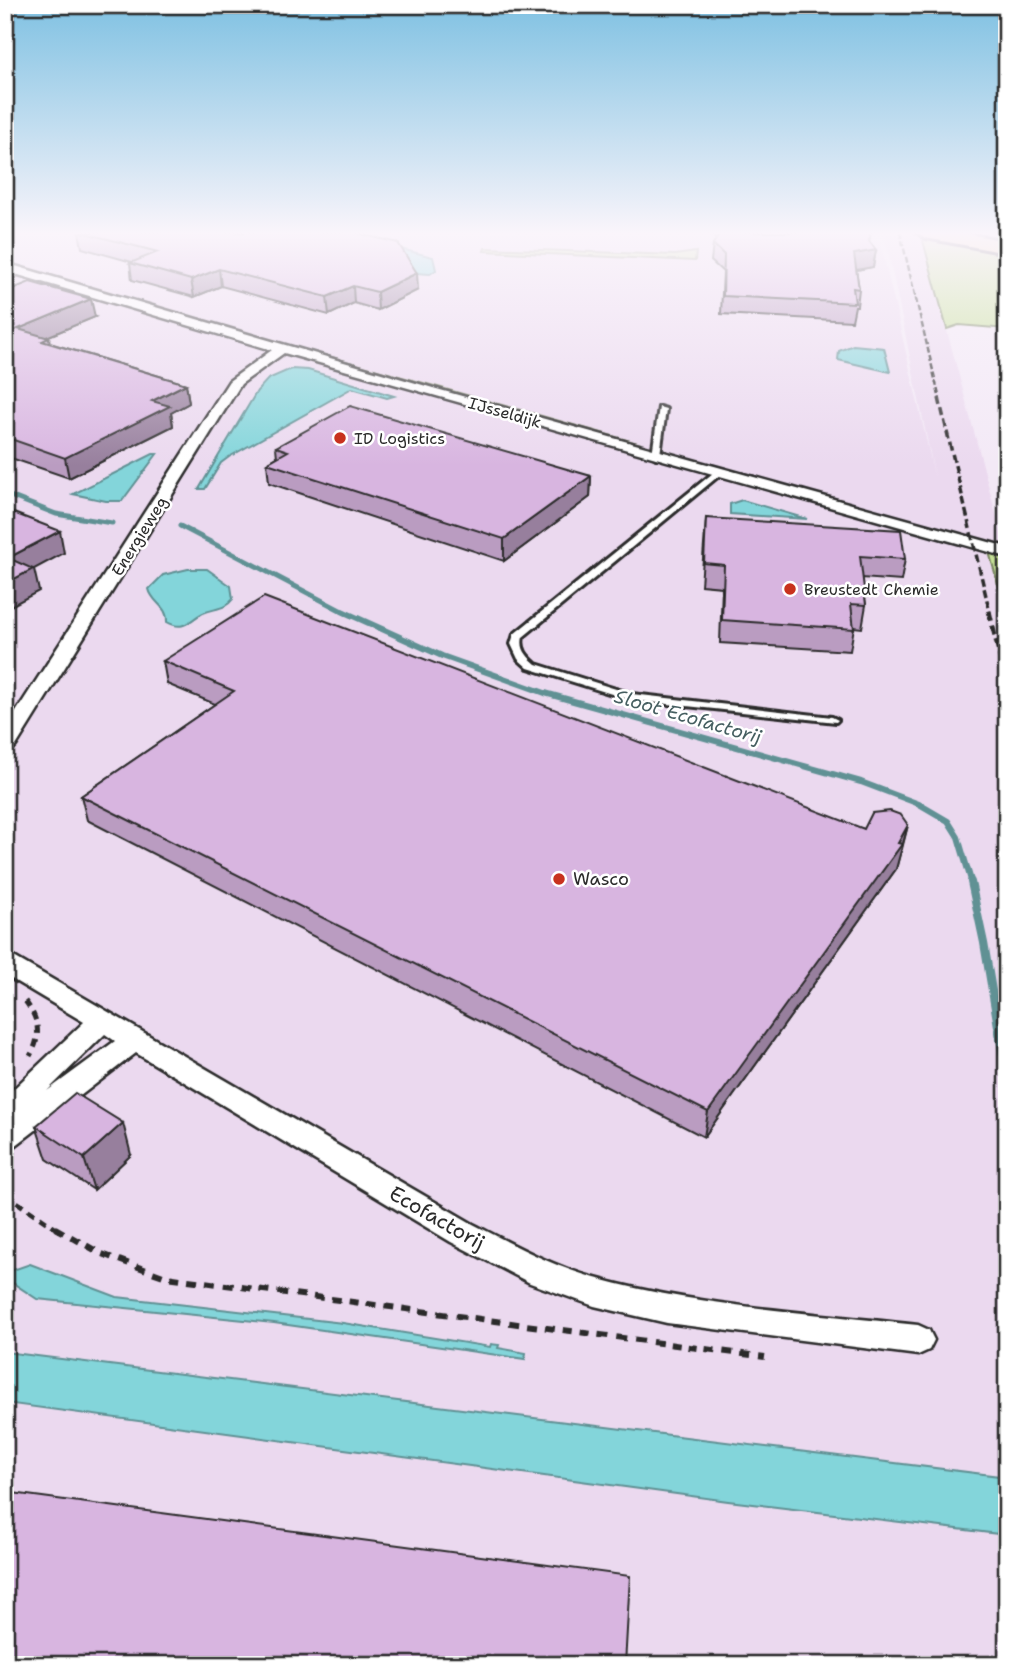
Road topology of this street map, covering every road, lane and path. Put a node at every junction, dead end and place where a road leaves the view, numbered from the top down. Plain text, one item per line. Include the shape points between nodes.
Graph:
1 (152, 310) edge
2 (283, 348) junction
3 (662, 409) dead end
4 (656, 455) junction
5 (719, 472) junction
6 (1007, 552) edge
7 (832, 720) dead end
8 (7, 743) edge
9 (5, 963) edge
10 (31, 1008) dead end
11 (102, 1021) junction
12 (135, 1040) junction
13 (25, 1063) dead end
14 (5, 1115) edge
15 (5, 1138) edge
16 (5, 1194) edge
17 (918, 1340) dead end
18 (765, 1357) dead end

1 - 2 street, IJsseldijk
2 - 4 street, IJsseldijk
2 - 8 street, Energieweg via 236,381
3 - 4 lane
4 - 5 street, IJsseldijk
5 - 6 street, IJsseldijk
5 - 7 lane via 518,636 516,644 532,666 631,697
9 - 11 street, Ecofactorij
10 - 13 path via 39,1034
11 - 12 street, Ecofactorij
11 - 14 street
12 - 15 street
12 - 17 street, Ecofactorij via 493,1250 558,1280 615,1298 693,1313
16 - 18 path via 96,1253 166,1277

